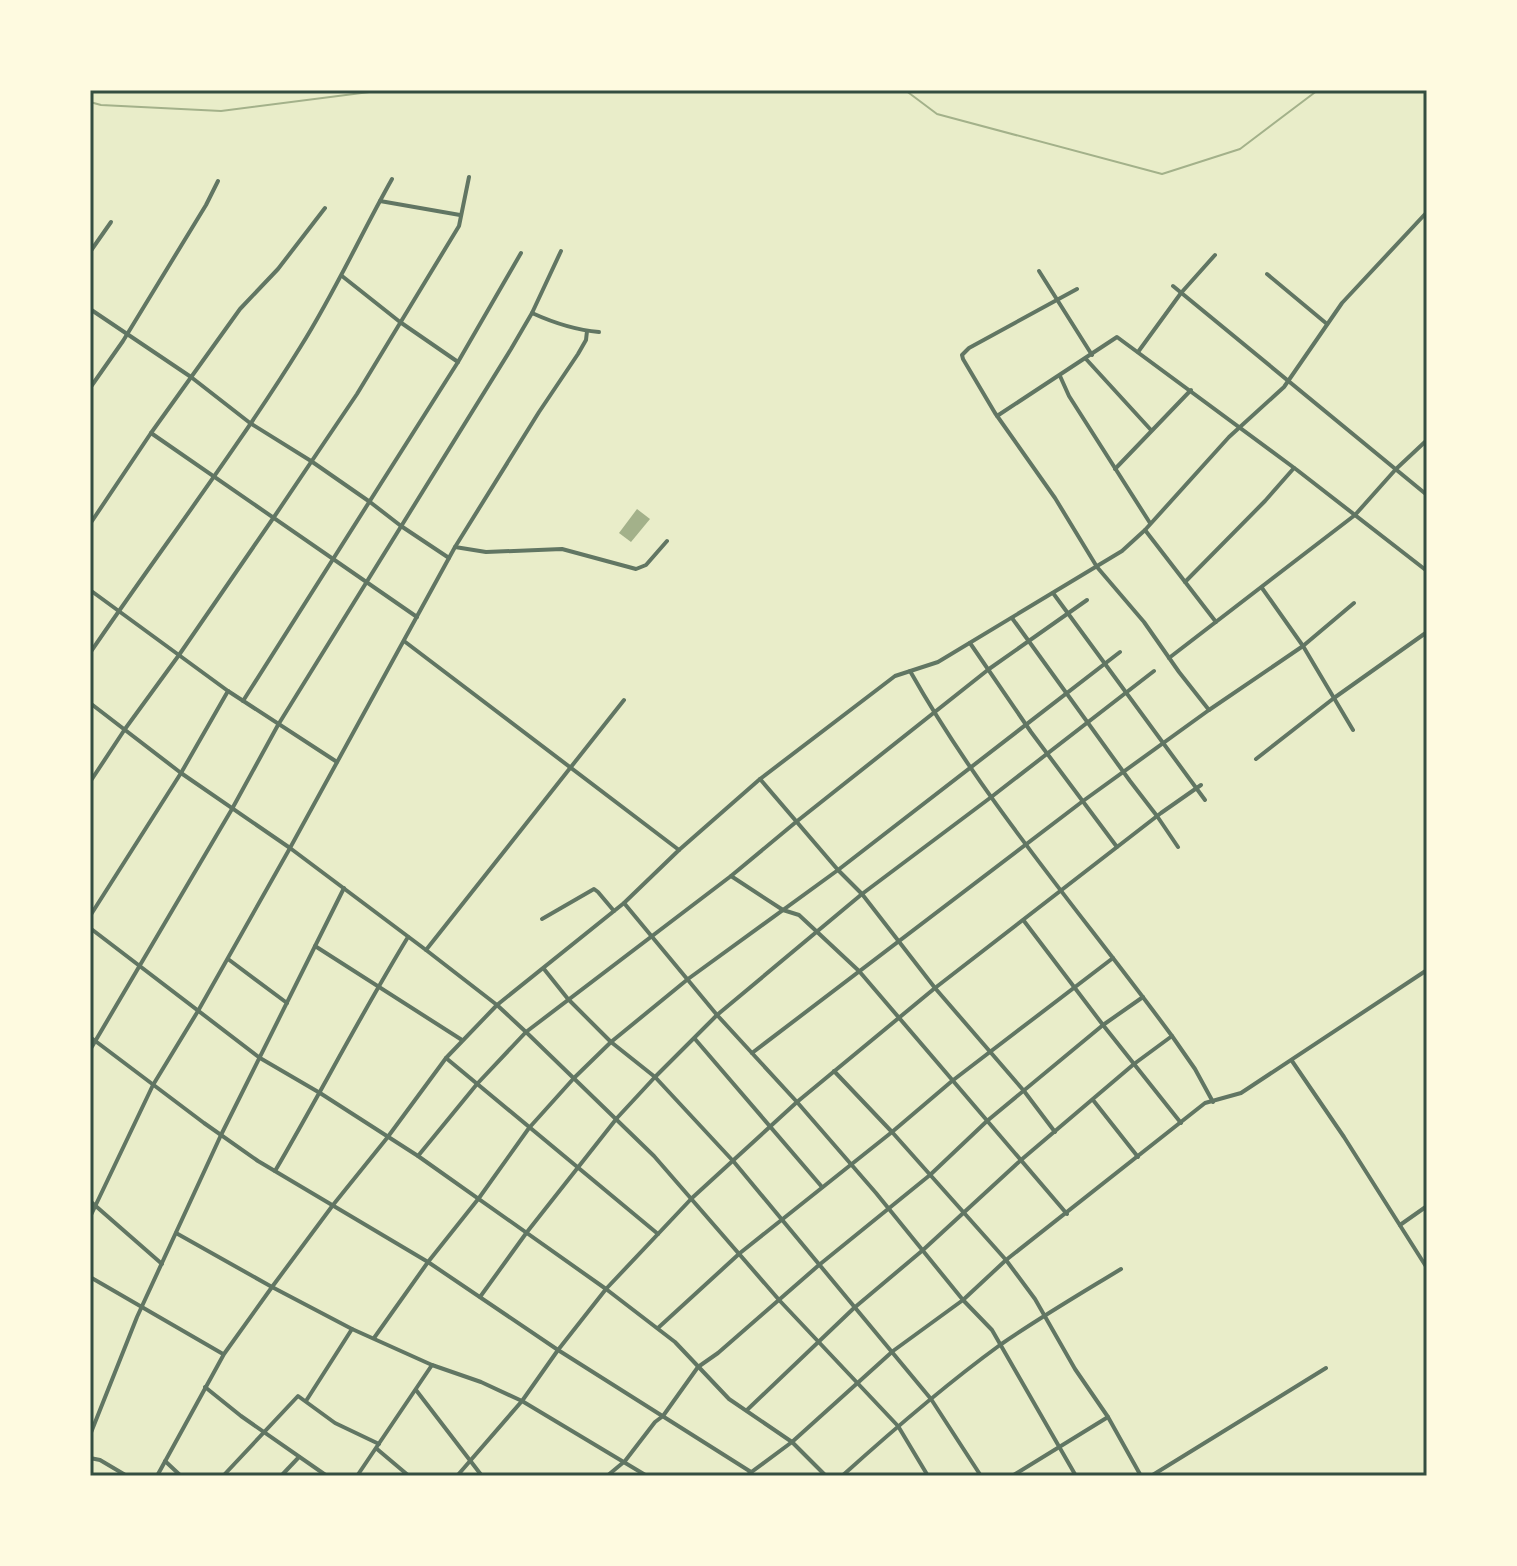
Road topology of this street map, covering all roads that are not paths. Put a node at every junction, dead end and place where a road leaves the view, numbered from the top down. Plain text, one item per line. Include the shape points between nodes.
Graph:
1 (469, 177) dead end
2 (392, 179) dead end
3 (218, 181) dead end
4 (380, 201) junction
5 (325, 208) dead end
6 (1427, 212) edge
7 (462, 216) junction
8 (111, 222) dead end
9 (561, 251) dead end
10 (90, 252) edge
11 (521, 253) dead end
12 (1215, 255) dead end
13 (1039, 271) dead end
14 (1267, 274) dead end
15 (342, 276) junction
16 (1173, 286) dead end
17 (1077, 289) dead end
18 (1181, 293) junction
19 (1058, 299) junction
20 (90, 309) edge
21 (532, 313) junction
22 (400, 322) junction
23 (1327, 324) junction
24 (587, 331) junction
25 (599, 332) dead end
26 (126, 335) junction
27 (1138, 352) junction
28 (1092, 355) junction
29 (1086, 359) junction
30 (458, 362) junction
31 (1060, 376) junction
32 (191, 377) junction
33 (1288, 381) junction
34 (90, 388) edge
35 (1191, 390) junction
36 (997, 416) junction
37 (250, 423) junction
38 (1240, 428) junction
39 (1151, 430) junction
40 (151, 433) junction
41 (1427, 440) edge
42 (311, 461) junction
43 (1294, 468) junction
44 (1115, 469) junction
45 (1396, 469) junction
46 (214, 477) junction
47 (1427, 495) edge
48 (370, 502) junction
49 (1355, 515) junction
50 (274, 517) junction
51 (1150, 523) junction
52 (90, 524) edge
53 (401, 526) junction
54 (1145, 530) junction
55 (667, 541) dead end
56 (455, 547) junction
57 (449, 558) junction
58 (333, 560) junction
59 (1097, 567) junction
60 (1427, 571) edge
61 (366, 582) junction
62 (1185, 582) junction
63 (1262, 588) junction
64 (90, 590) edge
65 (1053, 593) junction
66 (1087, 600) dead end
67 (1354, 603) dead end
68 (119, 611) junction
69 (1067, 613) junction
70 (417, 617) junction
71 (1012, 618) junction
72 (1216, 622) junction
73 (1427, 632) edge
74 (404, 641) junction
75 (1028, 642) junction
76 (970, 643) junction
77 (1303, 646) junction
78 (1120, 652) dead end
79 (90, 653) edge
80 (179, 655) junction
81 (1169, 658) junction
82 (1105, 664) junction
83 (989, 669) junction
84 (910, 671) junction
85 (1154, 671) dead end
86 (228, 691) junction
87 (1125, 692) junction
88 (1068, 693) junction
89 (1334, 698) junction
90 (624, 700) dead end
91 (243, 701) junction
92 (90, 703) edge
93 (1209, 710) junction
94 (934, 713) junction
95 (1088, 722) junction
96 (278, 725) junction
97 (1027, 725) junction
98 (125, 729) junction
99 (1353, 730) dead end
100 (1162, 743) junction
101 (1047, 754) junction
102 (1256, 759) dead end
103 (338, 762) junction
104 (971, 767) junction
105 (571, 769) junction
106 (1123, 772) junction
107 (181, 773) junction
108 (760, 779) junction
109 (90, 782) edge
110 (1199, 786) junction
111 (990, 798) junction
112 (1205, 800) dead end
113 (1083, 801) junction
114 (232, 809) junction
115 (1157, 816) junction
116 (796, 822) junction
117 (1024, 845) junction
118 (1117, 847) junction
119 (1178, 847) dead end
120 (290, 848) junction
121 (679, 850) junction
122 (838, 870) junction
123 (731, 876) junction
124 (344, 888) junction
125 (1060, 891) junction
126 (862, 894) junction
127 (624, 903) junction
128 (783, 910) junction
129 (614, 911) junction
130 (90, 916) edge
131 (542, 919) dead end
132 (1024, 921) junction
133 (90, 928) edge
134 (817, 932) junction
135 (652, 936) junction
136 (408, 937) junction
137 (899, 941) junction
138 (315, 946) junction
139 (426, 950) junction
140 (1113, 958) junction
141 (228, 959) junction
142 (138, 966) junction
143 (544, 969) junction
144 (1427, 970) edge
145 (859, 971) junction
146 (688, 979) junction
147 (378, 987) junction
148 (1074, 987) junction
149 (935, 988) junction
150 (1143, 997) junction
151 (568, 999) junction
152 (287, 1003) junction
153 (497, 1005) junction
154 (198, 1011) junction
155 (717, 1015) junction
156 (899, 1017) junction
157 (1103, 1025) junction
158 (526, 1032) junction
159 (1172, 1036) junction
160 (93, 1039) edge
161 (695, 1039) junction
162 (462, 1040) junction
163 (611, 1042) junction
164 (90, 1050) edge
165 (990, 1051) junction
166 (752, 1053) junction
167 (260, 1058) junction
168 (446, 1058) junction
169 (1292, 1061) junction
170 (1134, 1064) junction
171 (834, 1071) junction
172 (655, 1077) junction
173 (574, 1078) junction
174 (952, 1081) junction
175 (477, 1084) junction
176 (153, 1085) junction
177 (1024, 1091) junction
178 (320, 1093) junction
179 (1093, 1100) junction
180 (797, 1102) junction
181 (1213, 1102) junction
182 (617, 1118) junction
183 (987, 1121) junction
184 (1181, 1123) junction
185 (769, 1127) junction
186 (529, 1128) junction
187 (892, 1132) junction
188 (1055, 1132) junction
189 (221, 1135) junction
190 (387, 1138) junction
191 (418, 1156) junction
192 (1138, 1157) junction
193 (1021, 1160) junction
194 (734, 1162) junction
195 (851, 1165) junction
196 (578, 1167) junction
197 (275, 1171) junction
198 (930, 1175) junction
199 (822, 1187) junction
200 (479, 1198) junction
201 (692, 1198) junction
202 (92, 1203) edge
203 (333, 1205) junction
204 (1427, 1206) edge
205 (889, 1208) junction
206 (964, 1212) junction
207 (1067, 1214) junction
208 (90, 1217) edge
209 (782, 1220) junction
210 (1400, 1225) junction
211 (527, 1232) junction
212 (176, 1233) junction
213 (658, 1234) junction
214 (923, 1250) junction
215 (740, 1253) junction
216 (1006, 1260) junction
217 (428, 1262) junction
218 (162, 1264) junction
219 (819, 1265) junction
220 (1427, 1268) edge
221 (1121, 1269) dead end
222 (90, 1277) edge
223 (272, 1287) junction
224 (606, 1289) junction
225 (480, 1297) junction
226 (963, 1300) junction
227 (780, 1301) junction
228 (142, 1307) junction
229 (854, 1308) junction
230 (1045, 1315) junction
231 (658, 1328) junction
232 (352, 1329) junction
233 (374, 1338) junction
234 (819, 1341) junction
235 (1000, 1345) junction
236 (558, 1350) junction
237 (893, 1351) junction
238 (224, 1354) junction
239 (432, 1365) junction
240 (698, 1367) junction
241 (1326, 1368) dead end
242 (858, 1384) junction
243 (205, 1387) junction
244 (416, 1390) junction
245 (931, 1399) junction
246 (306, 1401) junction
247 (522, 1401) junction
248 (747, 1410) junction
249 (663, 1416) junction
250 (1108, 1417) junction
251 (898, 1426) junction
252 (263, 1431) junction
253 (90, 1435) edge
254 (792, 1442) junction
255 (377, 1446) junction
256 (1058, 1448) junction
257 (299, 1457) junction
258 (90, 1458) edge
259 (165, 1461) junction
260 (471, 1461) junction
261 (625, 1461) junction
262 (749, 1474) edge
263 (127, 1476) edge
264 (157, 1476) edge
265 (181, 1476) edge
266 (223, 1476) edge
267 (281, 1476) edge
268 (327, 1476) edge
269 (357, 1476) edge
270 (409, 1476) edge
271 (457, 1476) edge
272 (482, 1476) edge
273 (607, 1476) edge
274 (647, 1476) edge
275 (826, 1476) edge
276 (842, 1476) edge
277 (928, 1476) edge
278 (981, 1476) edge
279 (1012, 1476) edge
280 (1076, 1476) edge
281 (1141, 1476) edge
282 (1151, 1476) edge

1 - 7 street
2 - 4 street
3 - 26 street
4 - 7 street
4 - 15 street
5 - 32 street
6 - 23 street
7 - 22 street
8 - 10 street
9 - 21 street
11 - 30 street
12 - 18 street
13 - 19 street
14 - 23 street
15 - 22 street
15 - 37 street
16 - 18 street
17 - 19 street
18 - 27 street
18 - 33 street
19 - 28 street
19 - 36 street via 962,355
20 - 26 street
21 - 24 street
21 - 53 street
22 - 30 street
22 - 42 street
23 - 33 street
24 - 25 street
24 - 56 street via 578,354
26 - 32 street
26 - 34 street
27 - 28 street via 1117,337
27 - 35 street
28 - 29 street
29 - 31 street
29 - 39 street
30 - 48 street
31 - 36 street
31 - 44 street
32 - 37 street
32 - 40 street
33 - 38 street
33 - 45 street
35 - 38 street
35 - 39 street
36 - 59 street
37 - 42 street
37 - 46 street
38 - 43 street
38 - 51 street
39 - 44 street
40 - 46 street
40 - 52 street
41 - 45 street
42 - 48 street
42 - 50 street
43 - 49 street
43 - 62 street
44 - 51 street
45 - 47 street
45 - 49 street
46 - 50 street
46 - 68 street
48 - 53 street
48 - 58 street
49 - 60 street
49 - 63 street
50 - 58 street
50 - 80 street
51 - 54 street
53 - 57 street
53 - 61 street
54 - 59 street
54 - 62 street
55 - 56 street via 636,569 562,549 486,552
56 - 57 street
57 - 70 street
58 - 61 street
58 - 91 street
59 - 65 street
59 - 81 street
61 - 70 street
61 - 96 street
62 - 72 street
63 - 72 street
63 - 77 street
64 - 68 street
65 - 69 street
65 - 71 street
66 - 69 street
67 - 77 street
68 - 79 street
68 - 80 street
69 - 75 street
69 - 82 street
70 - 74 street
71 - 75 street
71 - 76 street
72 - 81 street
73 - 89 street
74 - 103 street
74 - 105 street
75 - 83 street
75 - 88 street
76 - 83 street
76 - 84 street
77 - 89 street
77 - 93 street
78 - 82 street
80 - 86 street
80 - 98 street
81 - 93 street
82 - 87 street
82 - 88 street
83 - 94 street
83 - 97 street
84 - 94 street
84 - 108 street via 895,676
85 - 87 street
86 - 91 street
86 - 107 street
87 - 95 street
87 - 100 street
88 - 95 street
88 - 97 street
89 - 99 street
89 - 102 street
90 - 105 street
91 - 96 street
92 - 98 street
93 - 100 street
94 - 104 street
94 - 116 street
95 - 101 street
95 - 106 street
96 - 103 street
96 - 114 street
97 - 101 street
97 - 104 street
98 - 107 street
98 - 109 street
100 - 106 street
100 - 110 street
101 - 111 street
101 - 113 street
103 - 120 street
104 - 111 street
104 - 122 street
105 - 121 street
105 - 139 street
106 - 113 street
106 - 115 street
107 - 114 street
107 - 130 street
108 - 116 street
108 - 121 street
110 - 112 street
110 - 115 street
111 - 117 street
111 - 126 street
113 - 117 street
113 - 118 street
114 - 120 street
114 - 142 street
115 - 118 street
115 - 119 street
116 - 122 street
116 - 123 street
117 - 125 street
117 - 137 street
118 - 125 street
120 - 124 street
120 - 141 street
121 - 127 street
122 - 126 street
122 - 128 street
123 - 128 street
123 - 135 street
124 - 136 street
124 - 138 street
125 - 132 street
125 - 140 street
126 - 134 street
126 - 137 street
127 - 129 street
127 - 135 street
128 - 134 street via 799,915
128 - 146 street
129 - 131 street via 594,889
129 - 143 street
132 - 148 street
132 - 149 street
133 - 142 street
134 - 145 street
134 - 155 street
135 - 146 street
135 - 151 street
136 - 139 street
136 - 147 street
137 - 145 street
137 - 149 street
138 - 147 street
138 - 152 street
139 - 153 street
140 - 148 street
140 - 150 street
141 - 152 street
141 - 154 street
142 - 154 street
142 - 160 street
143 - 151 street
143 - 153 street
144 - 169 street
145 - 156 street
145 - 166 street
146 - 155 street
146 - 163 street
147 - 162 street
147 - 178 street
148 - 157 street
148 - 165 street
149 - 156 street
149 - 165 street
150 - 157 street
150 - 159 street
151 - 158 street
151 - 163 street
152 - 167 street
153 - 158 street
153 - 162 street
154 - 167 street
154 - 176 street
155 - 161 street
155 - 166 street
156 - 171 street
156 - 174 street
157 - 170 street
157 - 177 street
158 - 173 street
158 - 175 street
159 - 170 street
159 - 181 street
160 - 164 street
160 - 176 street
161 - 172 street
161 - 185 street
162 - 168 street
163 - 172 street
163 - 173 street
165 - 174 street
165 - 177 street
166 - 180 street
167 - 178 street
167 - 189 street
168 - 175 street
168 - 190 street
169 - 181 street via 1241,1093
169 - 210 street
170 - 179 street
170 - 184 street
171 - 180 street
171 - 187 street
172 - 182 street
172 - 194 street
173 - 182 street
173 - 186 street
174 - 183 street
174 - 187 street
175 - 186 street
175 - 191 street
176 - 189 street
176 - 202 street
177 - 183 street
177 - 188 street
178 - 190 street
178 - 197 street
179 - 188 street
179 - 192 street
180 - 185 street
180 - 195 street
181 - 184 street
182 - 196 street
182 - 201 street
183 - 193 street
183 - 198 street
184 - 192 street
185 - 194 street
185 - 199 street
186 - 196 street
186 - 200 street
187 - 195 street
187 - 198 street
188 - 193 street
189 - 197 street
189 - 212 street
190 - 191 street
190 - 203 street
191 - 200 street
192 - 207 street
193 - 206 street
193 - 207 street
194 - 201 street
194 - 209 street
195 - 199 street
195 - 205 street
196 - 211 street
196 - 213 street
197 - 203 street
198 - 205 street
198 - 206 street
199 - 209 street
200 - 211 street
200 - 217 street
201 - 213 street
201 - 215 street
202 - 208 street
202 - 218 street
203 - 217 street
203 - 223 street
204 - 210 street
205 - 214 street
205 - 219 street
206 - 214 street
206 - 216 street
207 - 216 street
209 - 215 street
209 - 219 street
210 - 220 street
211 - 224 street
211 - 225 street
212 - 218 street
212 - 223 street
213 - 224 street
214 - 226 street
214 - 229 street
215 - 227 street
215 - 231 street
216 - 226 street
216 - 230 street
217 - 225 street
217 - 233 street
218 - 228 street
219 - 227 street
219 - 229 street
221 - 230 street
222 - 228 street
223 - 232 street
223 - 238 street
224 - 231 street
224 - 236 street
225 - 236 street
226 - 235 street
226 - 237 street
227 - 234 street
227 - 240 street
228 - 238 street
228 - 253 street
229 - 234 street
229 - 237 street
230 - 235 street
230 - 250 street
231 - 240 street
232 - 233 street
232 - 246 street
233 - 239 street
234 - 242 street
234 - 248 street
235 - 245 street
235 - 256 street
236 - 247 street
236 - 249 street
237 - 242 street
237 - 245 street
238 - 243 street
239 - 244 street
239 - 247 street
240 - 248 street
240 - 249 street
241 - 282 street
242 - 251 street
242 - 254 street
243 - 252 street
243 - 259 street
244 - 255 street
244 - 260 street
245 - 251 street
245 - 278 street
246 - 252 street via 294,1398
246 - 255 street
247 - 260 street
247 - 261 street
248 - 254 street
249 - 261 street
249 - 262 street
250 - 256 street
250 - 281 street
251 - 276 street
251 - 277 street
252 - 257 street
252 - 266 street
254 - 262 street
254 - 275 street
255 - 269 street
255 - 270 street
256 - 279 street
256 - 280 street
257 - 267 street
257 - 268 street
258 - 263 street
259 - 264 street
259 - 265 street
260 - 271 street
260 - 272 street
261 - 273 street
261 - 274 street

